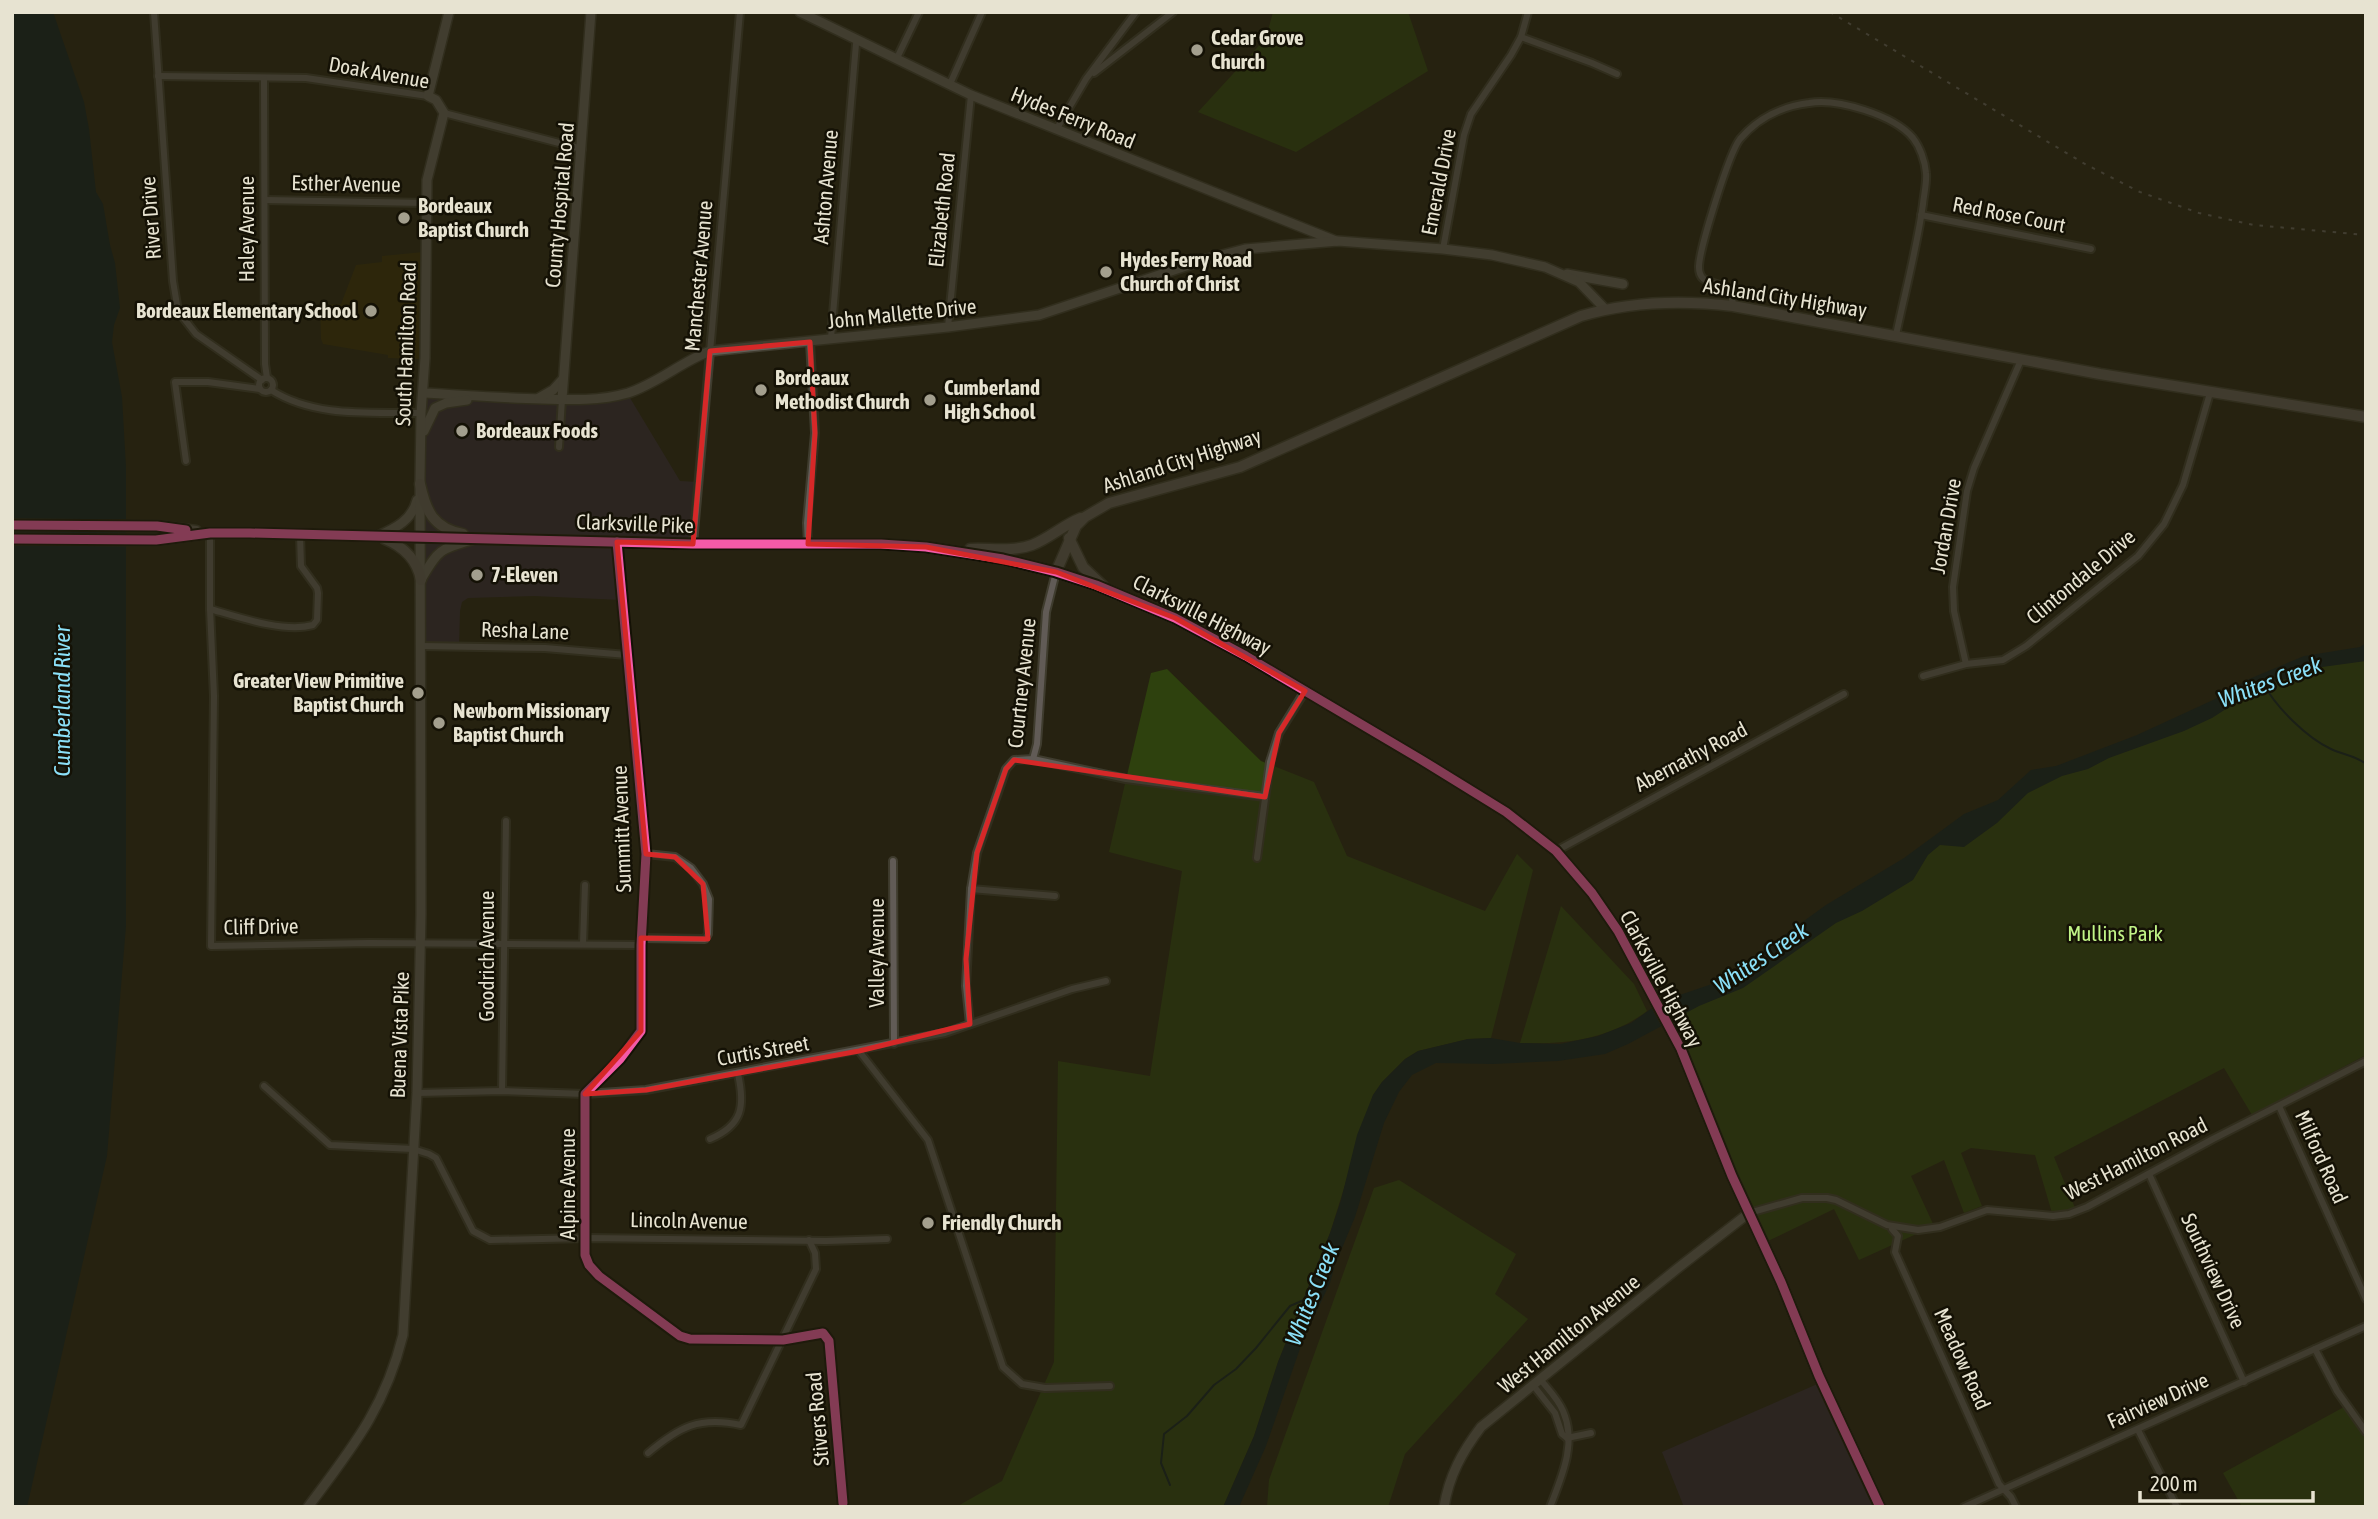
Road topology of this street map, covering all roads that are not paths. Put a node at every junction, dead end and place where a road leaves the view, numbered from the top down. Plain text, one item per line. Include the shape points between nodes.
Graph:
1 (154, 12) edge
2 (449, 12) edge
3 (591, 12) edge
4 (740, 12) edge
5 (800, 12) edge
6 (919, 12) edge
7 (982, 12) edge
8 (1136, 12) edge
9 (1173, 12) edge
10 (1528, 12) edge
11 (1521, 37) junction
12 (858, 40) junction
13 (898, 58) junction
14 (1617, 74) dead end
15 (158, 76) junction
16 (264, 79) junction
17 (1086, 79) junction
18 (950, 84) junction
19 (971, 95) junction
20 (428, 96) junction
21 (444, 113) junction
22 (1056, 130) junction
23 (582, 149) junction
24 (265, 200) junction
25 (426, 203) junction
26 (1922, 215) junction
27 (1334, 243) junction
28 (1443, 249) junction
29 (2091, 249) dead end
30 (1559, 273) junction
31 (1623, 284) dead end
32 (1733, 306) junction
33 (1605, 309) junction
34 (948, 327) junction
35 (1896, 335) junction
36 (831, 338) junction
37 (810, 342) junction
38 (710, 351) junction
39 (2021, 360) junction
40 (564, 377) junction
41 (264, 379) junction
42 (260, 389) junction
43 (271, 390) junction
44 (422, 393) junction
45 (2210, 393) junction
46 (479, 397) junction
47 (537, 399) junction
48 (562, 400) junction
49 (421, 413) junction
50 (2364, 417) edge
51 (421, 440) junction
52 (559, 447) dead end
53 (186, 460) dead end
54 (420, 484) junction
55 (1085, 517) junction
56 (12, 525) edge
57 (211, 533) junction
58 (300, 534) junction
59 (378, 536) junction
60 (421, 537) junction
61 (480, 538) junction
62 (1069, 538) junction
63 (12, 539) edge
64 (617, 542) junction
65 (693, 544) junction
66 (808, 544) junction
67 (950, 550) junction
68 (1056, 572) junction
69 (421, 580) junction
70 (1106, 589) junction
71 (209, 608) junction
72 (421, 646) junction
73 (627, 655) junction
74 (1966, 664) junction
75 (1923, 676) dead end
76 (1305, 691) junction
77 (1843, 694) dead end
78 (1033, 759) junction
79 (1265, 797) junction
80 (506, 821) dead end
81 (1556, 851) junction
82 (646, 854) junction
83 (1257, 858) dead end
84 (893, 861) dead end
85 (585, 886) dead end
86 (971, 889) junction
87 (1055, 895) dead end
88 (641, 942) junction
89 (420, 944) junction
90 (504, 944) junction
91 (583, 944) junction
92 (1106, 981) dead end
93 (970, 1024) junction
94 (894, 1044) junction
95 (859, 1051) junction
96 (2366, 1060) edge
97 (738, 1074) junction
98 (264, 1086) dead end
99 (502, 1091) junction
100 (416, 1093) junction
101 (585, 1094) junction
102 (2279, 1106) junction
103 (710, 1139) dead end
104 (412, 1149) junction
105 (2149, 1174) junction
106 (1749, 1213) junction
107 (1887, 1225) junction
108 (587, 1238) junction
109 (887, 1239) dead end
110 (809, 1240) junction
111 (2366, 1298) edge
112 (2366, 1326) edge
113 (823, 1333) joint
114 (783, 1340) junction
115 (2315, 1349) junction
116 (1537, 1382) junction
117 (2244, 1382) junction
118 (1110, 1386) dead end
119 (1557, 1402) junction
120 (1550, 1406) junction
121 (2138, 1430) junction
122 (2366, 1432) edge
123 (1591, 1433) dead end
124 (1567, 1438) junction
125 (649, 1453) dead end
126 (2003, 1489) junction
127 (843, 1503) dead end
128 (309, 1507) edge
129 (1444, 1507) edge
130 (1550, 1507) edge
131 (1880, 1507) edge
132 (1964, 1507) edge
133 (2016, 1507) edge
134 (2177, 1507) edge

1 - 15 street, River Drive
2 - 20 street
3 - 23 street, County Hospital Road
4 - 38 street, Manchester Avenue
5 - 12 street, Hydes Ferry Road
6 - 13 street
7 - 18 street
8 - 17 street
9 - 17 street
10 - 11 street, Emerald Drive
11 - 14 street
11 - 28 street, Emerald Drive via 1471,114
12 - 13 street, Hydes Ferry Road
12 - 36 street, Ashton Avenue
13 - 18 street, Hydes Ferry Road
15 - 16 street, Doak Avenue
15 - 41 street, River Drive via 178,311 196,334
16 - 20 street, Doak Avenue via 306,79
16 - 24 street, Haley Avenue
17 - 22 street
18 - 19 street, Hydes Ferry Road
19 - 22 street, Hydes Ferry Road
19 - 34 street, Elizabeth Road
20 - 21 street, Doak Avenue
21 - 23 street, Doak Avenue
21 - 25 street, South Hamilton Road via 429,169
22 - 27 street, Hydes Ferry Road
23 - 40 street, County Hospital Road
24 - 25 street, Esther Avenue
24 - 41 street, Haley Avenue
25 - 44 street, South Hamilton Road
26 - 29 street, Red Rose Court
26 - 32 street via 1927,174 1921,152 1900,128 1839,104 1812,102 1776,111 1739,141 1727,167 1699,268 1708,282 1728,288
26 - 35 street
27 - 28 street
27 - 34 street, John Mallette Drive via 1245,249 1039,315
28 - 30 street via 1492,255
30 - 31 street
30 - 33 street via 1579,282
32 - 33 main road, Ashland City Highway via 1688,302
32 - 35 main road, Ashland City Highway
33 - 55 main road, Ashland City Highway via 1240,467 1109,503
34 - 36 street, John Mallette Drive
35 - 39 main road, Ashland City Highway
36 - 37 street, John Mallette Drive
37 - 38 street, John Mallette Drive
37 - 66 street via 815,433
38 - 48 street, John Mallette Drive via 626,393
38 - 65 street, Manchester Avenue
39 - 45 main road, Ashland City Highway
39 - 74 street, Jordan Drive via 1966,491 1953,587
40 - 47 street
40 - 48 street, County Hospital Road
41 - 42 street
41 - 43 street via 273,383
42 - 43 street
42 - 53 street via 175,383
43 - 49 street via 316,408
44 - 46 street, John Mallette Drive
44 - 49 street, South Hamilton Road
45 - 50 main road, Ashland City Highway
45 - 74 street, Clintondale Drive via 2183,485 2164,524 2138,556 2026,646 2003,660
46 - 47 street, John Mallette Drive
46 - 51 street, John Mallette Drive via 435,408
47 - 48 street, John Mallette Drive
48 - 52 street
49 - 51 street, South Hamilton Road
51 - 54 street, South Hamilton Road
54 - 59 street via 411,515
54 - 60 street, South Hamilton Road
54 - 61 main road via 425,506 438,523
55 - 62 main road, Ashland City Highway
55 - 67 main road via 1030,546
56 - 57 main road, Clarksville Pike via 157,526
57 - 58 main road, Clarksville Pike
57 - 63 main road, Clarksville Pike via 156,540
57 - 71 street, Cliff Drive
58 - 59 main road, Clarksville Pike
58 - 71 street via 301,566 318,593 313,625 263,624
59 - 60 main road, Clarksville Pike
59 - 69 main road via 408,554
60 - 61 main road, Clarksville Pike
60 - 69 street, Buena Vista Pike
61 - 64 main road, Clarksville Pike
61 - 69 street via 438,553
62 - 68 main road, Ashland City Highway
62 - 70 main road via 1083,567
64 - 65 main road, Clarksville Pike
64 - 73 street, Summitt Avenue
65 - 66 main road, Clarksville Pike
66 - 67 main road, Clarksville Pike
67 - 68 main road, Clarksville Pike
68 - 70 main road, Clarksville Highway
68 - 78 street, Courtney Avenue via 1046,609
69 - 72 street, Buena Vista Pike
70 - 76 main road, Clarksville Highway via 1191,626
71 - 89 street, Cliff Drive via 214,696 211,946
72 - 73 street, Resha Lane
72 - 89 street, Buena Vista Pike
73 - 82 street, Summitt Avenue
74 - 75 street, Clintondale Drive
76 - 79 street via 1279,733
76 - 81 main road, Clarksville Highway via 1501,809
77 - 81 street, Abernathy Road
78 - 79 street via 1126,779
78 - 86 street, Courtney Avenue via 1014,760 1006,769 977,853
79 - 83 street
80 - 90 street, Goodrich Avenue
81 - 106 main road, Clarksville Highway via 1621,935 1681,1049
82 - 88 street, Summitt Avenue
82 - 88 street, Cliff Drive via 670,856 691,868 704,884 709,898 708,934 705,939
84 - 94 street, Valley Avenue
85 - 91 street
86 - 87 street
86 - 93 street, Courtney Avenue via 966,986
88 - 91 street, Cliff Drive
88 - 101 street, Summitt Avenue via 641,1031
89 - 90 street, Cliff Drive
89 - 100 street, Buena Vista Pike
90 - 91 street, Cliff Drive
90 - 99 street, Goodrich Avenue
92 - 93 street, Curtis Street
93 - 94 street, Curtis Street
94 - 95 street, Curtis Street
95 - 97 street, Curtis Street
95 - 118 street via 928,1140 1003,1367 1021,1384
96 - 102 street, West Hamilton Road
97 - 101 street, Curtis Street via 646,1090
97 - 103 street via 742,1104 738,1116 723,1133
98 - 104 street via 330,1145
99 - 100 street, Curtis Street
99 - 101 street, Curtis Street
100 - 104 street, Buena Vista Pike
101 - 108 street, Alpine Avenue
102 - 105 street, West Hamilton Road
102 - 111 street, Milford Road
104 - 108 street, Lincoln Avenue via 436,1158 473,1231 490,1240
104 - 128 street, Buena Vista Pike via 403,1335 395,1369 362,1434
105 - 107 street, West Hamilton Road via 2069,1214 1987,1210 1940,1227 1918,1230
105 - 117 street, Southview Drive
106 - 107 street, West Hamilton Road via 1802,1198 1827,1198
106 - 116 street, West Hamilton Avenue
106 - 131 main road, Clarksville Highway
107 - 126 street, Meadow Road via 1898,1236 1895,1252
108 - 110 street, Lincoln Avenue
108 - 114 street, Alpine Avenue via 585,1255 598,1276 680,1336
109 - 110 street, Lincoln Avenue
110 - 114 street via 816,1269
112 - 115 street, Fairview Drive
113 - 114 street, Alpine Avenue
113 - 127 street, Stivers Road via 829,1341
114 - 125 street via 741,1425 710,1422 682,1428
115 - 117 street, Fairview Drive
115 - 122 street
116 - 119 street
116 - 120 street
116 - 129 street, West Hamilton Avenue via 1481,1427 1464,1450
117 - 121 street, Fairview Drive
119 - 120 street
119 - 124 street via 1570,1430
120 - 124 street
121 - 126 street, Fairview Drive
121 - 134 street
123 - 124 street
124 - 130 street via 1567,1464
126 - 132 street, Fairview Drive
126 - 133 street, Meadow Road

